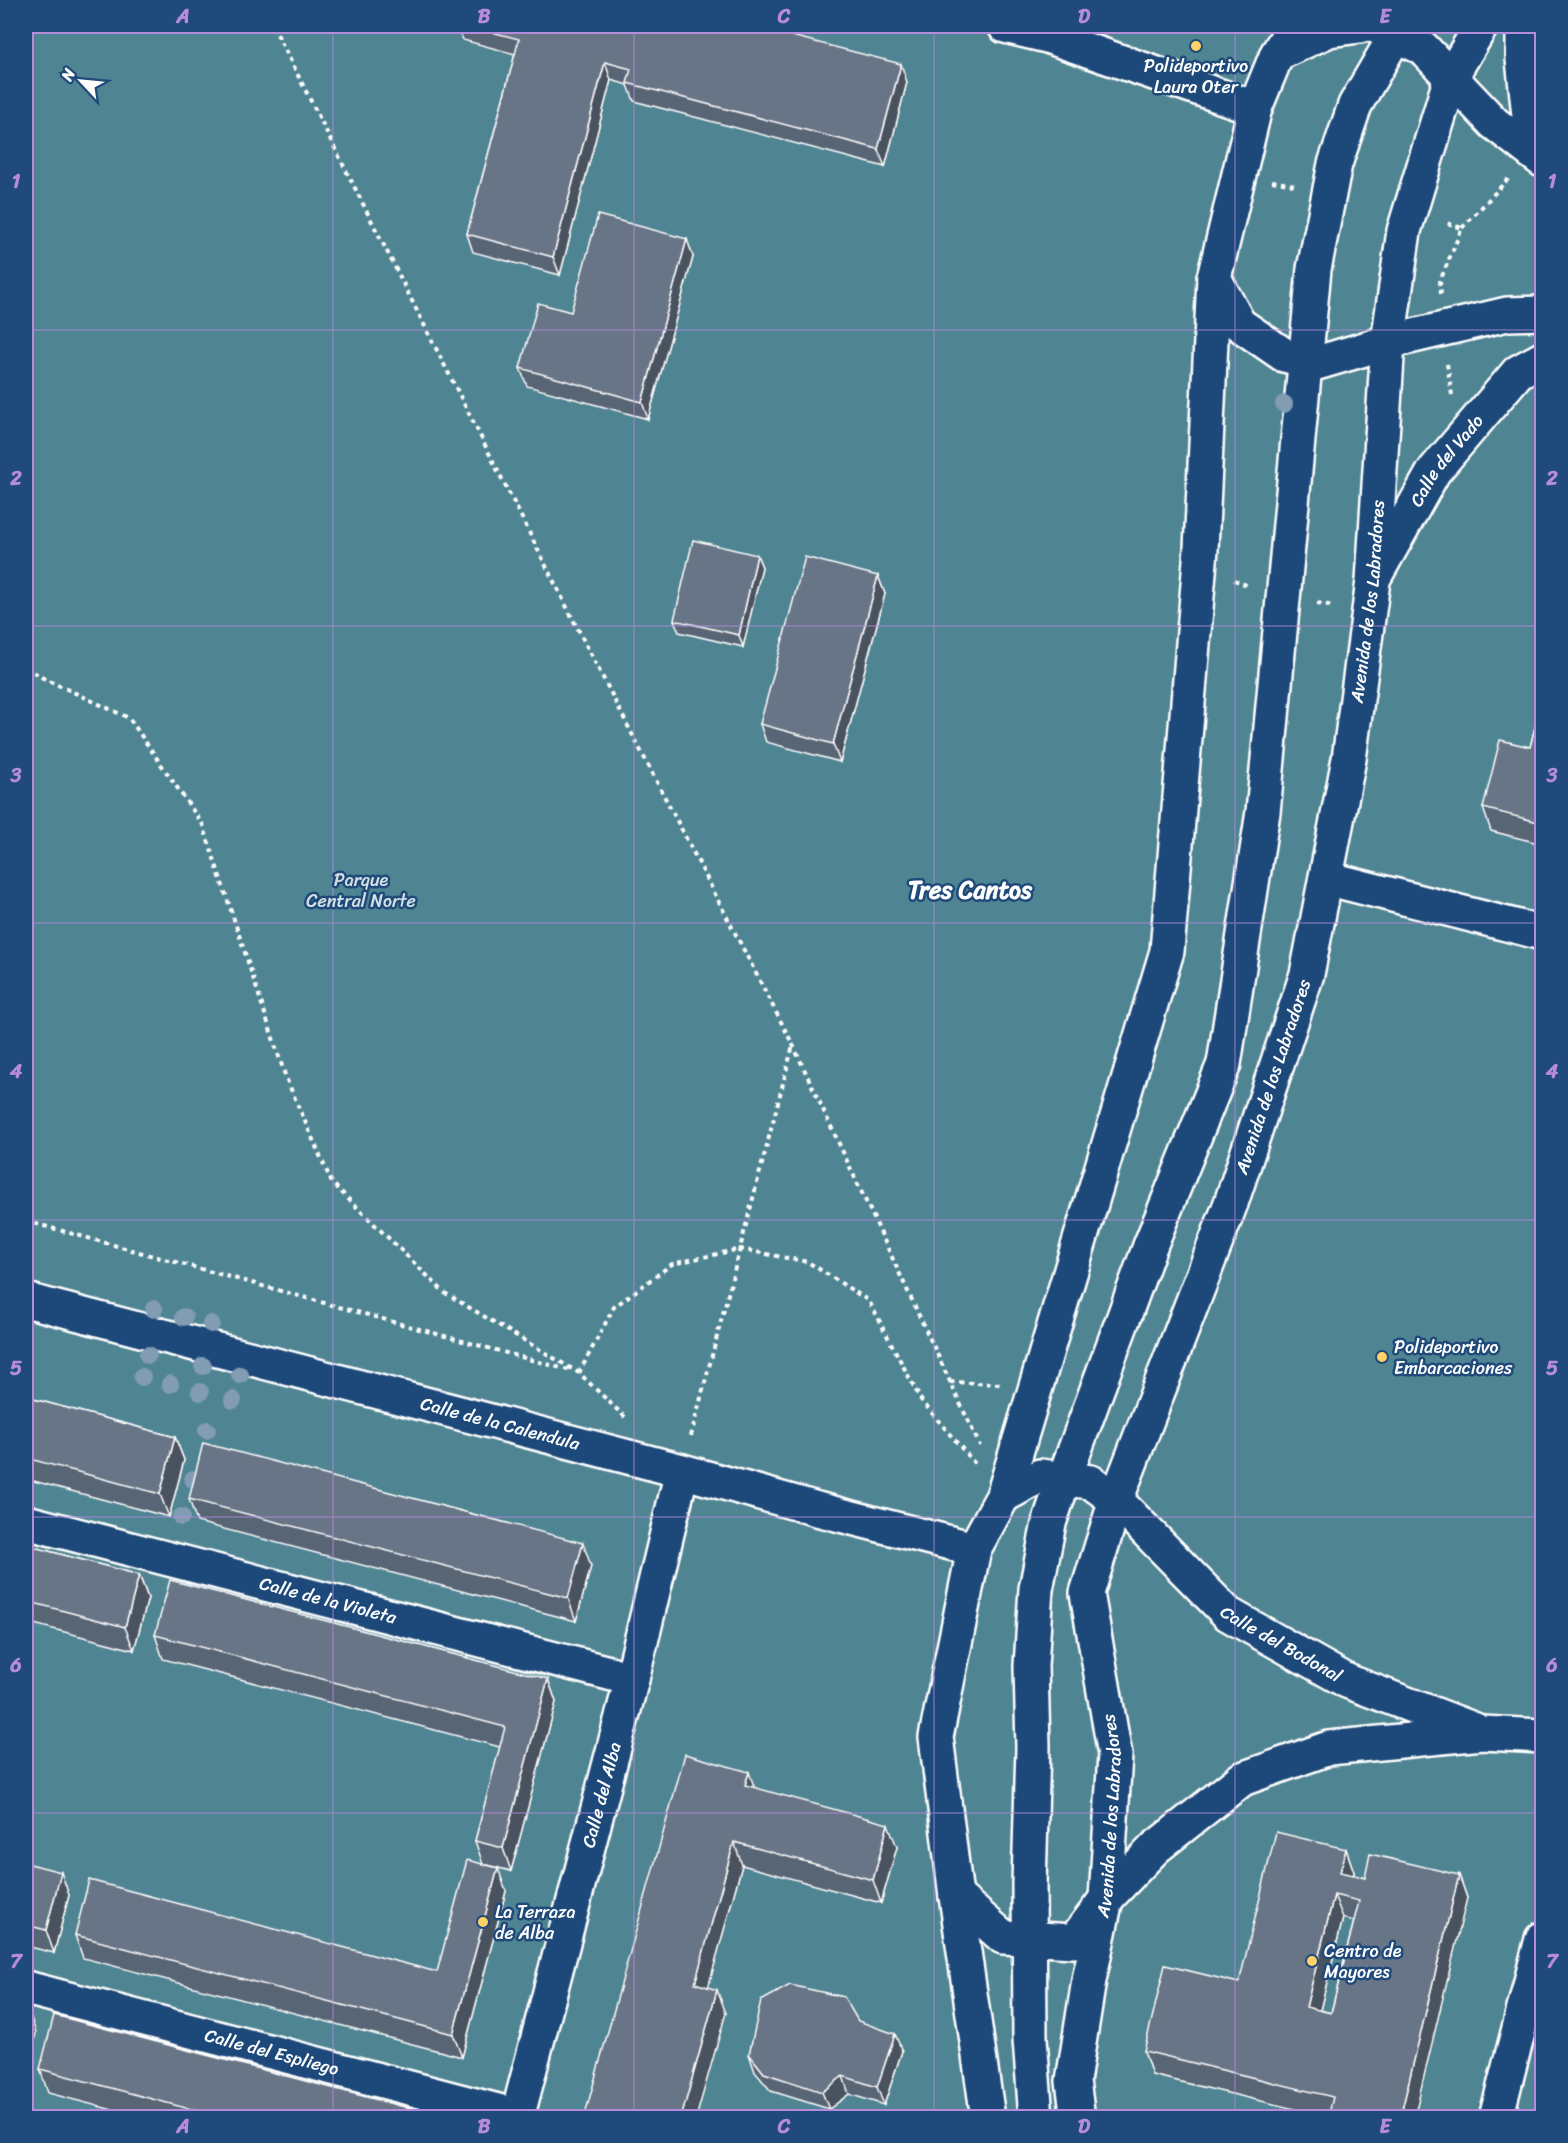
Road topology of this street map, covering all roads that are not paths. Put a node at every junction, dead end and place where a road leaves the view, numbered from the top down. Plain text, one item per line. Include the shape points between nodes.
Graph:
1 (1005, 26) edge
2 (1294, 26) edge
3 (1360, 26) edge
4 (1481, 26) edge
5 (1523, 26) edge
6 (1390, 29) edge
7 (1049, 31) edge
8 (1277, 54) junction
9 (1451, 77) junction
10 (1255, 108) junction
11 (1538, 157) edge
12 (1214, 278) junction
13 (1542, 313) edge
14 (1388, 342) junction
15 (1542, 359) edge
16 (1305, 360) junction
17 (1373, 581) junction
18 (1326, 878) junction
19 (1542, 933) edge
20 (26, 1300) edge
21 (682, 1471) junction
22 (1065, 1479) junction
23 (1003, 1496) junction
24 (1116, 1500) junction
25 (26, 1522) edge
26 (974, 1549) junction
27 (632, 1679) junction
28 (1482, 1733) junction
29 (1542, 1736) edge
30 (956, 1896) junction
31 (1106, 1899) junction
32 (1029, 1938) junction
33 (1542, 1943) edge
34 (26, 1988) edge
35 (517, 2117) edge
36 (988, 2118) edge
37 (1036, 2118) edge
38 (1078, 2118) edge
39 (1497, 2118) edge

1 - 7 street
2 - 8 street
3 - 8 street via 1329,30
4 - 9 street, Avenida de los Labradores
5 - 11 street via 1523,59
6 - 9 street via 1423,48
6 - 16 street via 1355,105 1335,164 1314,269
7 - 10 street
8 - 10 street
9 - 11 street via 1494,123
9 - 14 street, Avenida de los Labradores via 1404,231
10 - 12 street
12 - 16 street via 1239,324 1284,355
12 - 23 street via 1201,549 1167,951
13 - 14 street via 1507,314
14 - 16 street via 1317,363
14 - 17 street, Avenida de los Labradores
15 - 17 street, Calle del Vado via 1518,372 1434,471
16 - 22 street via 1263,812 1224,1064 1150,1246
17 - 18 street, Avenida de los Labradores via 1349,759
18 - 19 street
18 - 24 street, Avenida de los Labradores via 1307,974 1231,1203
20 - 21 street, Calle de la Calendula
21 - 26 street, Calle de la Calendula
21 - 27 street, Calle del Alba
22 - 23 street, Calle del Bodonal via 1040,1476
22 - 24 street, Calle del Bodonal via 1091,1482
22 - 32 street via 1049,1523 1036,1589 1031,1666
23 - 26 street
24 - 28 street, Calle del Bodonal via 1228,1614 1347,1681
24 - 31 street, Avenida de los Labradores via 1087,1593 1115,1755
25 - 27 street, Calle de la Violeta
26 - 30 street via 936,1737
27 - 35 street, Calle del Alba
28 - 29 street, Calle del Bodonal
28 - 31 street, Calle del Bodonal via 1329,1748 1242,1779 1155,1848
30 - 32 street via 1003,1937
30 - 36 street
31 - 32 street, Calle del Bodonal via 1074,1941
31 - 38 street, Avenida de los Labradores via 1073,2080
32 - 37 street
33 - 39 street
34 - 35 street, Calle del Espliego

